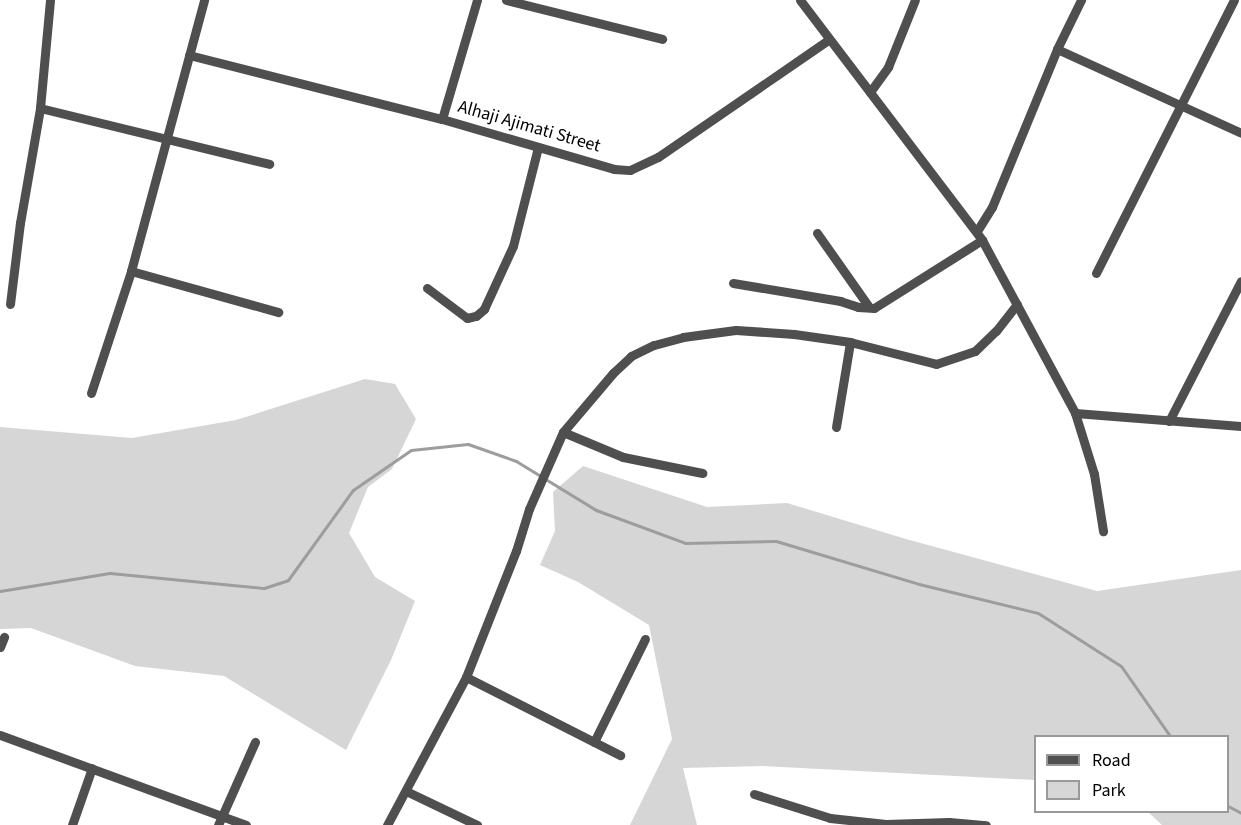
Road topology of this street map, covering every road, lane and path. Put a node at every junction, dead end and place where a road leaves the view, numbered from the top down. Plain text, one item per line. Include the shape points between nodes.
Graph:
1 (50, 0) edge
2 (204, 0) edge
3 (477, 0) edge
4 (506, 0) edge
5 (800, 0) edge
6 (915, 0) edge
7 (1081, 0) edge
8 (1234, 0) edge
9 (662, 39) dead end
10 (828, 40) junction
11 (1057, 49) junction
12 (189, 55) junction
13 (870, 92) junction
14 (1180, 104) junction
15 (40, 108) junction
16 (442, 119) junction
17 (1241, 133) edge
18 (165, 139) junction
19 (538, 147) junction
20 (269, 164) dead end
21 (817, 233) dead end
22 (979, 236) junction
23 (131, 271) junction
24 (1096, 273) dead end
25 (1241, 281) edge
26 (733, 283) dead end
27 (427, 288) dead end
28 (10, 304) dead end
29 (1017, 304) junction
30 (869, 308) junction
31 (278, 312) dead end
32 (850, 342) junction
33 (91, 393) dead end
34 (1075, 413) junction
35 (1169, 421) junction
36 (1241, 426) edge
37 (836, 428) dead end
38 (563, 432) junction
39 (702, 473) dead end
40 (1103, 531) dead end
41 (4, 637) dead end
42 (645, 639) dead end
43 (0, 647) edge
44 (466, 677) junction
45 (0, 735) edge
46 (255, 742) dead end
47 (594, 742) junction
48 (620, 755) dead end
49 (92, 768) junction
50 (406, 791) junction
51 (753, 794) dead end
52 (221, 814) junction
53 (72, 825) edge
54 (218, 825) edge
55 (246, 825) edge
56 (387, 825) edge
57 (477, 825) edge
58 (886, 825) edge
59 (986, 825) edge

1 - 15 street
2 - 12 street
3 - 16 street
4 - 9 street
5 - 10 street
6 - 13 street via 888,67
7 - 11 street
8 - 14 street
10 - 13 street
10 - 19 street, Alhaji Ajimati Street via 658,157 630,170
11 - 14 street
11 - 22 street
12 - 16 street, Alhaji Ajimati Street
12 - 18 street
13 - 22 street
14 - 17 street
14 - 24 street
15 - 18 street
15 - 28 street
16 - 19 street, Alhaji Ajimati Street
18 - 20 street
18 - 23 street
19 - 27 street via 513,246 484,309 467,318
21 - 30 street
22 - 29 street
22 - 30 street
23 - 31 street
23 - 33 street
25 - 35 street
26 - 30 street
29 - 32 street via 975,351 936,364
29 - 34 street
32 - 37 street
32 - 38 street via 736,330 654,345 631,356 613,373
34 - 35 street
34 - 40 street via 1094,474
35 - 36 street
38 - 39 street via 623,457
38 - 44 street
41 - 43 street
42 - 47 street
44 - 47 street
44 - 50 street
45 - 49 street
46 - 52 street
47 - 48 street
49 - 52 street
49 - 53 street
50 - 56 street
50 - 57 street
51 - 58 street via 830,818
52 - 54 street
52 - 55 street
58 - 59 street

